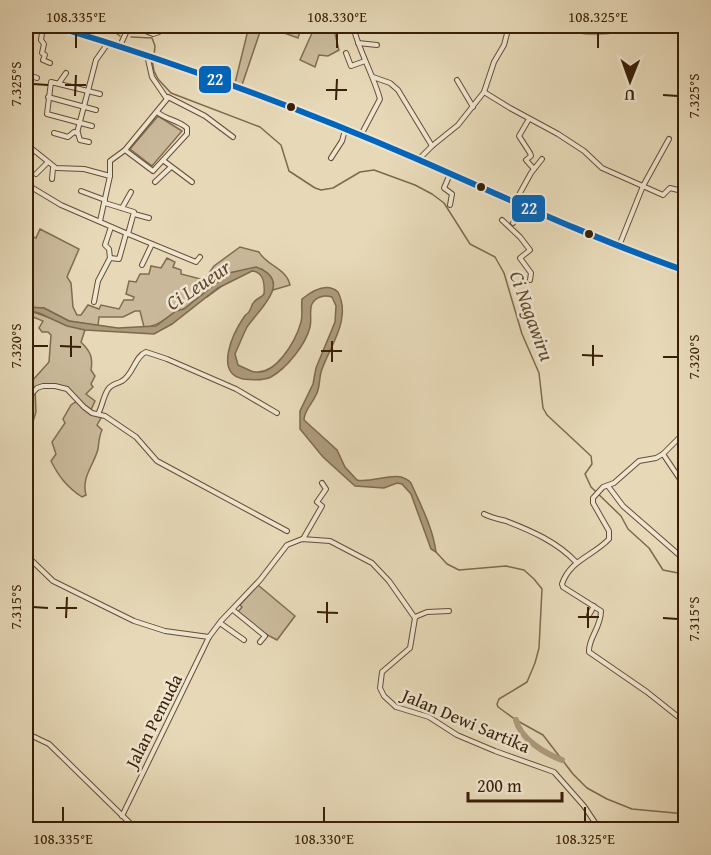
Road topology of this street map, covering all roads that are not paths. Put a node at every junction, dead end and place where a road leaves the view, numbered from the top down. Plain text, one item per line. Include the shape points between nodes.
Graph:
1 (43, 26) edge
2 (54, 26) edge
3 (134, 26) edge
4 (162, 26) edge
5 (353, 26) edge
6 (509, 26) edge
7 (109, 42) junction
8 (357, 43) junction
9 (376, 45) dead end
10 (120, 46) junction
11 (346, 53) dead end
12 (151, 56) junction
13 (365, 61) junction
14 (50, 63) dead end
15 (66, 73) dead end
16 (26, 74) edge
17 (373, 77) junction
18 (36, 78) dead end
19 (457, 80) dead end
20 (59, 83) junction
21 (88, 91) junction
22 (484, 92) junction
23 (100, 94) dead end
24 (48, 97) junction
25 (167, 97) junction
26 (83, 107) junction
27 (473, 107) junction
28 (96, 110) dead end
29 (157, 112) junction
30 (530, 119) junction
31 (79, 123) junction
32 (92, 126) dead end
33 (345, 130) junction
34 (54, 133) dead end
35 (77, 133) junction
36 (360, 136) junction
37 (233, 137) dead end
38 (669, 139) dead end
39 (89, 142) dead end
40 (26, 144) edge
41 (432, 146) junction
42 (125, 150) junction
43 (331, 158) dead end
44 (542, 159) dead end
45 (419, 160) junction
46 (164, 161) junction
47 (47, 163) junction
48 (53, 167) junction
49 (171, 167) junction
50 (534, 169) junction
51 (36, 174) dead end
52 (450, 174) junction
53 (110, 176) junction
54 (52, 179) dead end
55 (155, 182) dead end
56 (192, 182) dead end
57 (26, 186) edge
58 (644, 186) junction
59 (81, 191) dead end
60 (131, 192) dead end
61 (686, 192) edge
62 (105, 202) junction
63 (515, 202) junction
64 (450, 205) dead end
65 (522, 205) junction
66 (122, 208) junction
67 (134, 214) junction
68 (149, 218) dead end
69 (502, 220) dead end
70 (100, 221) junction
71 (513, 223) dead end
72 (111, 227) junction
73 (127, 234) junction
74 (152, 244) junction
75 (619, 246) junction
76 (200, 257) dead end
77 (110, 258) junction
78 (142, 265) dead end
79 (686, 271) edge
80 (530, 280) dead end
81 (94, 302) dead end
82 (686, 309) edge
83 (26, 398) edge
84 (685, 410) edge
85 (277, 413) dead end
86 (98, 414) junction
87 (663, 454) junction
88 (322, 483) dead end
89 (608, 486) junction
90 (686, 488) edge
91 (484, 514) dead end
92 (287, 531) dead end
93 (303, 539) junction
94 (26, 555) edge
95 (686, 561) edge
96 (576, 562) junction
97 (594, 606) junction
98 (233, 610) junction
99 (448, 611) dead end
100 (589, 615) dead end
101 (415, 617) junction
102 (220, 623) junction
103 (209, 637) junction
104 (244, 640) dead end
105 (261, 642) dead end
106 (686, 723) edge
107 (26, 733) edge
108 (122, 816) junction
109 (137, 830) edge
110 (600, 830) edge

1 - 14 street via 43,60
2 - 7 highway
3 - 4 street via 156,34
3 - 10 street
5 - 8 street
6 - 22 street
7 - 10 highway
7 - 21 street via 96,60
8 - 9 street
8 - 13 street
10 - 12 highway
11 - 13 street via 351,66
12 - 25 street via 152,77
12 - 33 highway
13 - 17 street
15 - 20 street
16 - 18 street
17 - 36 street via 380,99
17 - 41 street via 399,90
19 - 27 street
20 - 21 street
20 - 24 street via 51,82
21 - 23 street
21 - 26 street
22 - 27 street
22 - 30 street
24 - 26 street
24 - 31 street via 47,114
25 - 29 street
25 - 37 street via 198,112
26 - 28 street
26 - 31 street
27 - 41 street
29 - 42 street
29 - 46 street via 187,128 187,134
30 - 50 street via 519,136 531,153 526,160
30 - 58 street via 584,151 602,168
31 - 32 street
31 - 35 street
33 - 36 highway
33 - 43 street
34 - 35 street via 68,137
35 - 39 street via 80,140
36 - 45 highway
38 - 58 street
40 - 47 street
41 - 45 street
42 - 46 street via 152,171
42 - 53 street via 110,161
44 - 50 street
45 - 52 highway
46 - 49 street
47 - 48 street
47 - 51 street
48 - 53 street
48 - 54 street
49 - 55 street
49 - 56 street
50 - 63 street
52 - 63 highway
52 - 64 street via 444,188 452,194
53 - 62 street
57 - 70 street
58 - 61 street via 663,195 670,188
58 - 75 street
59 - 62 street
60 - 66 street
62 - 66 street
62 - 70 street
63 - 65 highway
65 - 71 street
65 - 75 highway
66 - 67 street
67 - 68 street
67 - 73 street
69 - 80 street via 530,250 519,257 531,273
70 - 72 street
72 - 73 street
72 - 77 street via 105,245
73 - 74 street
73 - 77 street via 119,259
74 - 76 street via 196,262
74 - 78 street
75 - 79 highway
77 - 81 street via 98,281
82 - 84 street via 682,327
83 - 86 street via 43,386 63,387 84,407
84 - 87 street via 680,437
85 - 86 street via 236,389 146,352 123,381 107,391
86 - 92 street via 136,437 157,461
87 - 89 street via 639,461
87 - 90 street
88 - 93 street via 326,489 317,502 322,506
89 - 95 street via 625,508
89 - 96 street via 597,493 593,503 609,537
91 - 96 street via 554,543
93 - 98 street via 287,545
93 - 101 street via 330,541 372,563
94 - 103 street via 53,580 134,621 165,631
96 - 97 street via 562,585
97 - 100 street
97 - 106 street via 601,611 600,622 589,652
98 - 102 street
98 - 105 street via 265,636
99 - 101 street
101 - 110 street, Jalan Dewi Sartika via 410,648 382,672 380,688 384,696 396,707 429,717 457,735 554,772
102 - 103 street
102 - 104 street
103 - 108 street, Jalan Pemuda
107 - 108 street via 49,744
108 - 109 street

